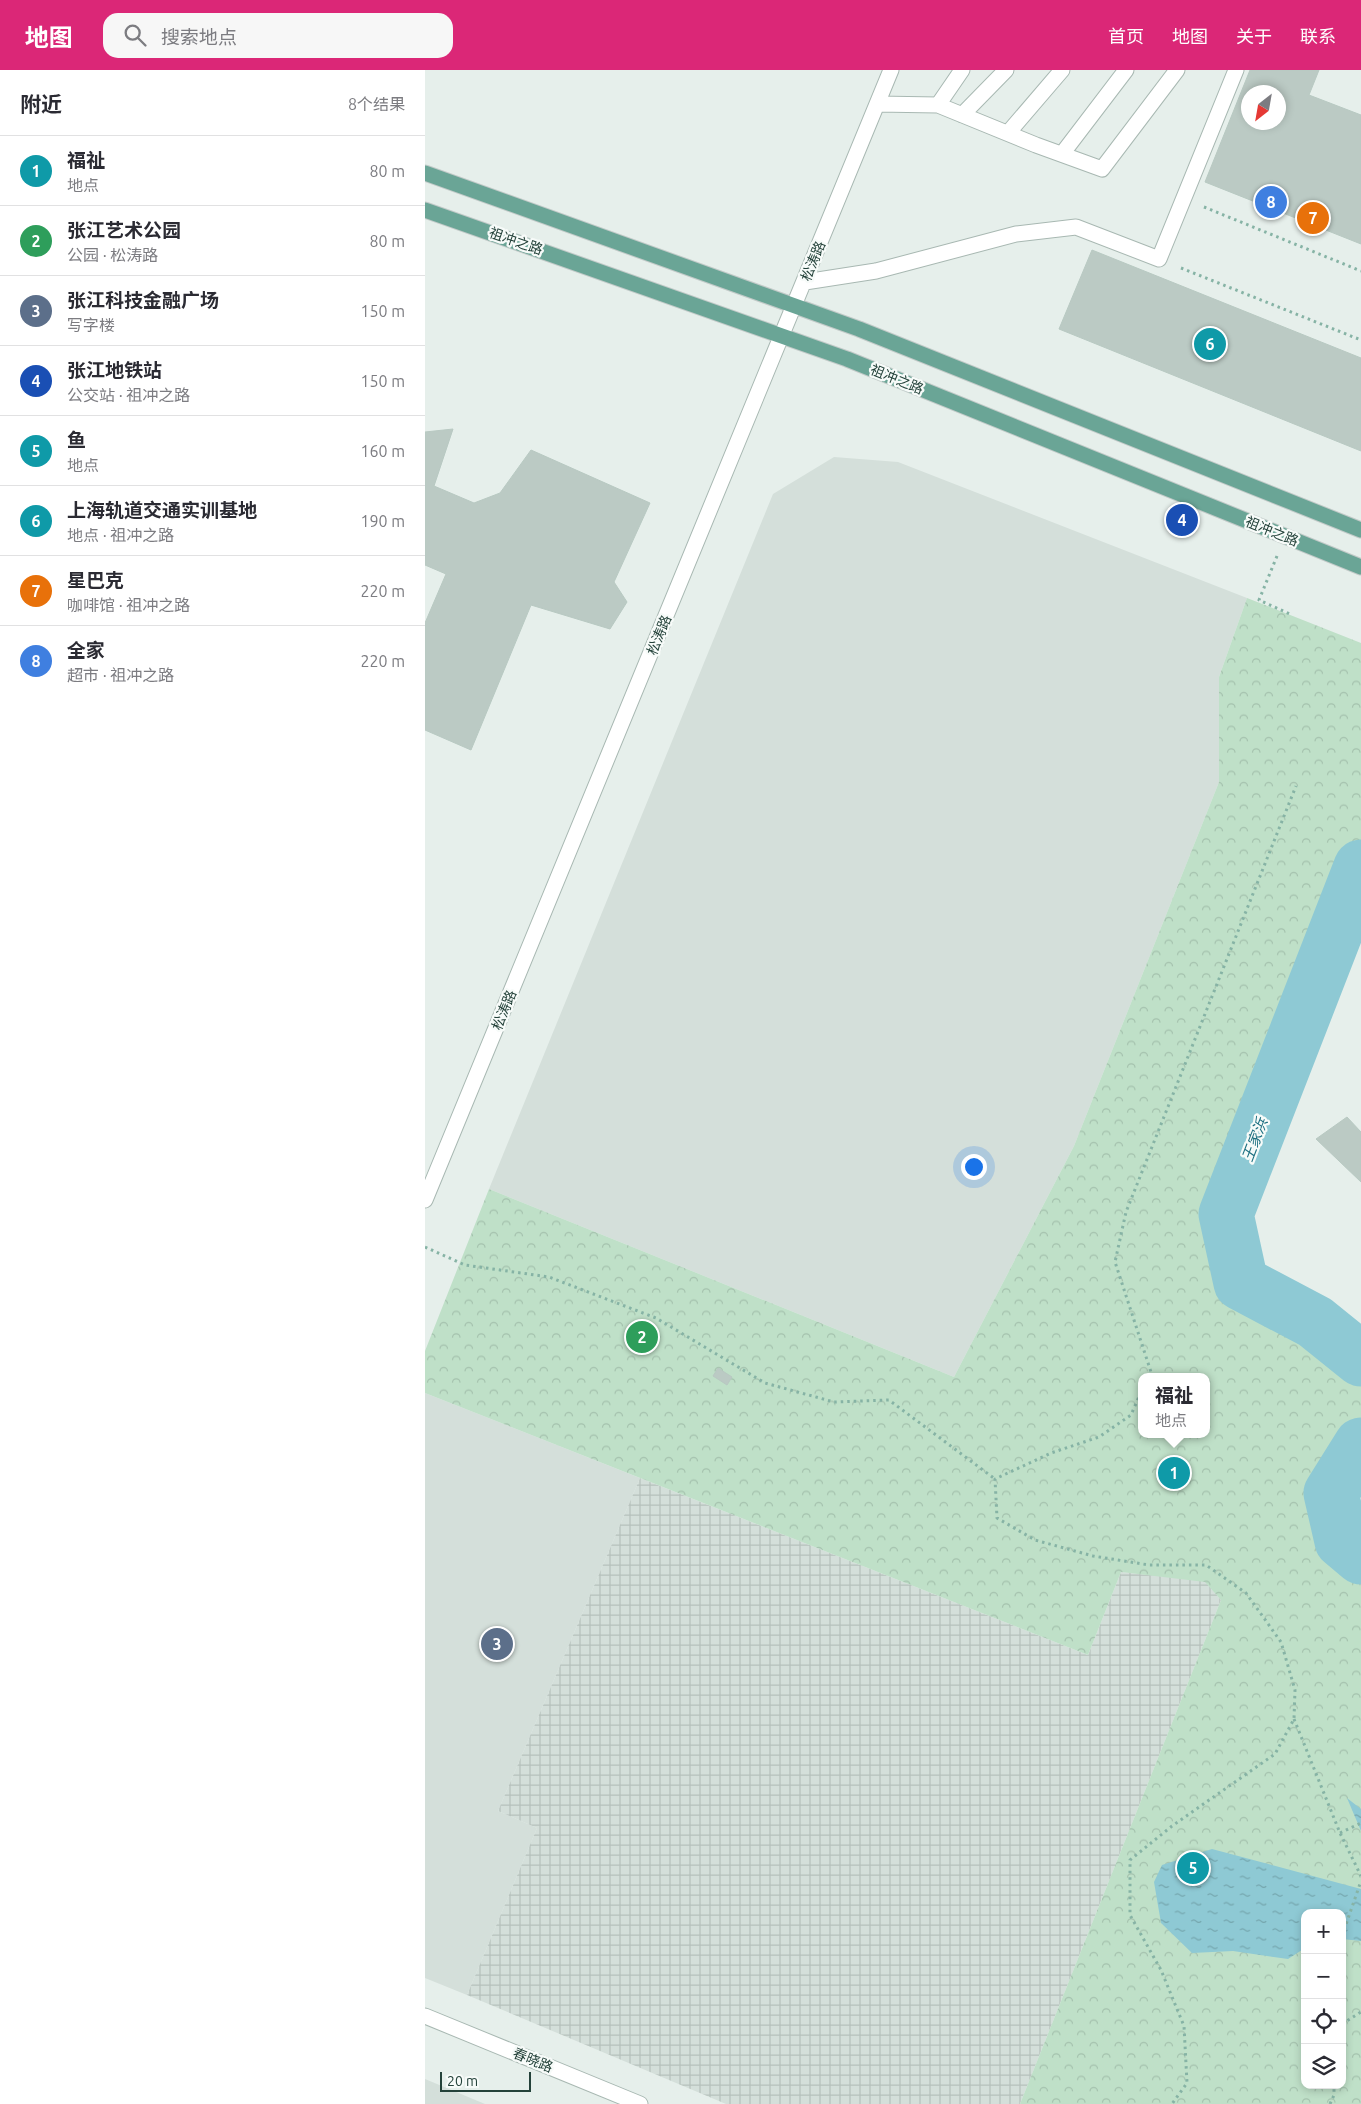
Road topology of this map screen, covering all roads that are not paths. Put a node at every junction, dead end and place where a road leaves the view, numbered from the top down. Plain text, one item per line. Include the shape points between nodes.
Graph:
1 (891, 70) edge
2 (963, 70) edge
3 (1006, 70) edge
4 (1062, 70) edge
5 (1126, 70) edge
6 (1177, 70) edge
7 (1236, 70) edge
8 (877, 104) junction
9 (937, 104) junction
10 (962, 115) junction
11 (1008, 133) junction
12 (1062, 154) junction
13 (425, 174) edge
14 (425, 210) edge
15 (805, 282) junction
16 (794, 306) junction
17 (783, 335) junction
18 (1361, 530) edge
19 (1361, 567) edge
20 (425, 1200) edge
21 (425, 2016) edge
22 (641, 2104) edge

1 - 8 street, 松涛路
2 - 9 street
3 - 10 street
4 - 11 street
5 - 12 street
6 - 12 street via 1102,169
7 - 15 street via 1159,260 1076,227 1016,234 877,271
8 - 9 street
8 - 15 street, 松涛路
9 - 10 street
10 - 11 street
11 - 12 street
13 - 16 main road
14 - 17 main road, 祖冲之路
15 - 16 street, 松涛路
16 - 17 street, 松涛路
16 - 18 main road
17 - 19 main road, 祖冲之路
17 - 20 street, 松涛路
21 - 22 street, 春晓路

